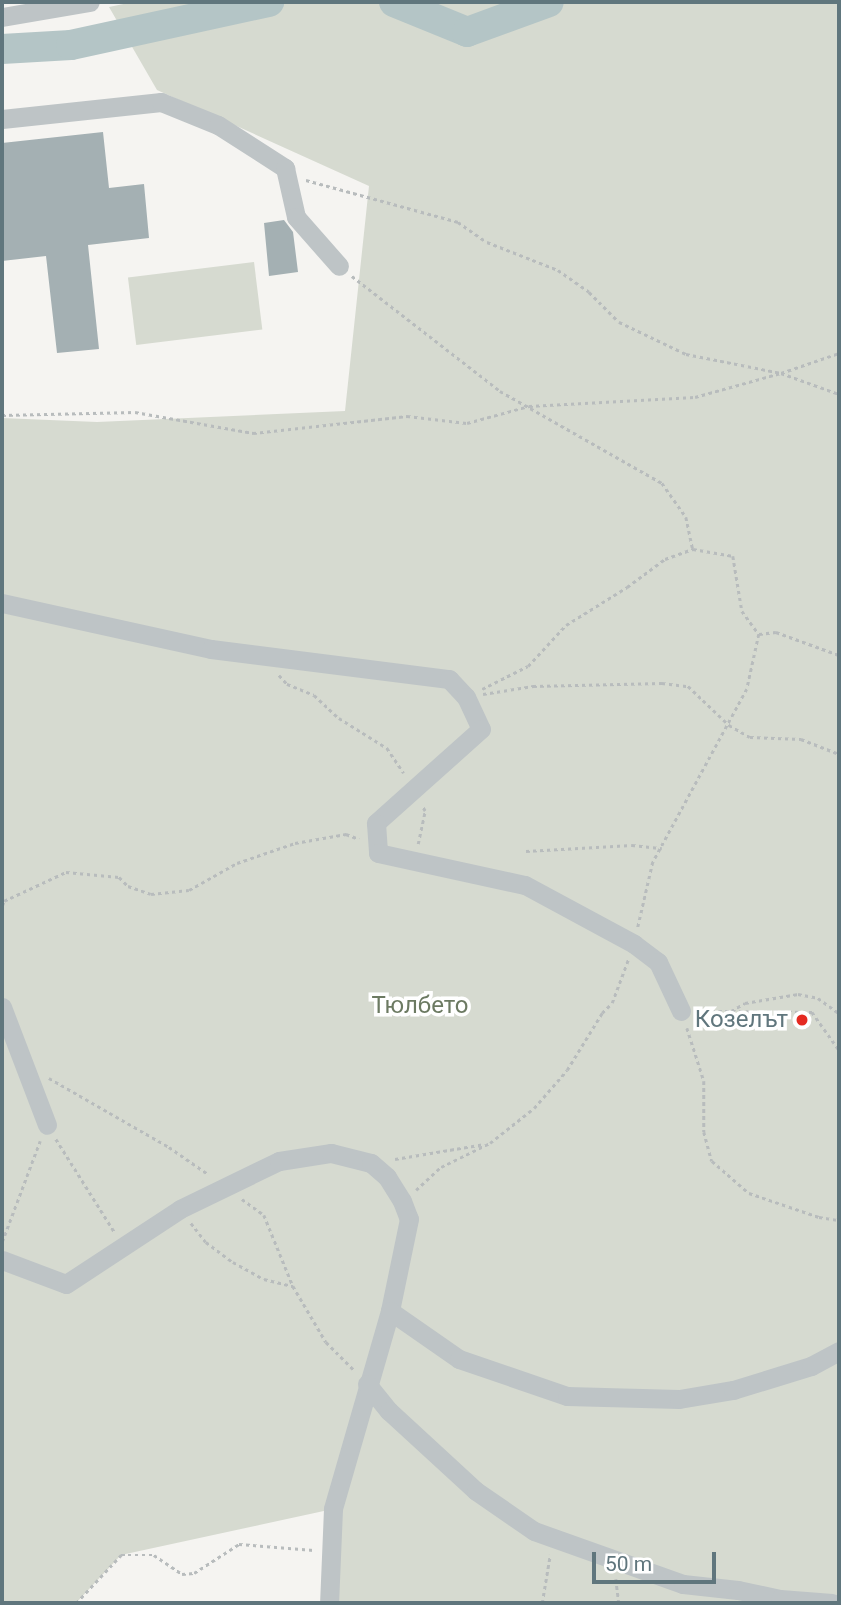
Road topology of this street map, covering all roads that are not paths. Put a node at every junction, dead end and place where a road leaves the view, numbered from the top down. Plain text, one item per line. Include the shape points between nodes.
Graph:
1 (90, 2) edge
2 (2, 17) edge
3 (2, 119) edge
4 (339, 266) road end
5 (2, 603) edge
6 (2, 1007) edge
7 (681, 1010) road end
8 (47, 1125) road end
9 (2, 1260) edge
10 (390, 1311) junction
11 (839, 1351) edge
12 (367, 1384) junction
13 (329, 1603) edge
14 (832, 1603) edge

1 - 2 street
3 - 4 street via 161,102 218,125 285,168 296,217
5 - 7 street via 211,649 449,679 466,696 481,729 376,824 378,853 525,886 634,944 658,962
6 - 8 street
9 - 10 street via 66,1284 180,1209 279,1161 331,1153 371,1163 387,1177 409,1219
10 - 11 street via 459,1359 567,1396 679,1399 733,1390 811,1366
10 - 12 street
12 - 13 street via 333,1509
12 - 14 street via 388,1411 476,1491 534,1531 683,1584

